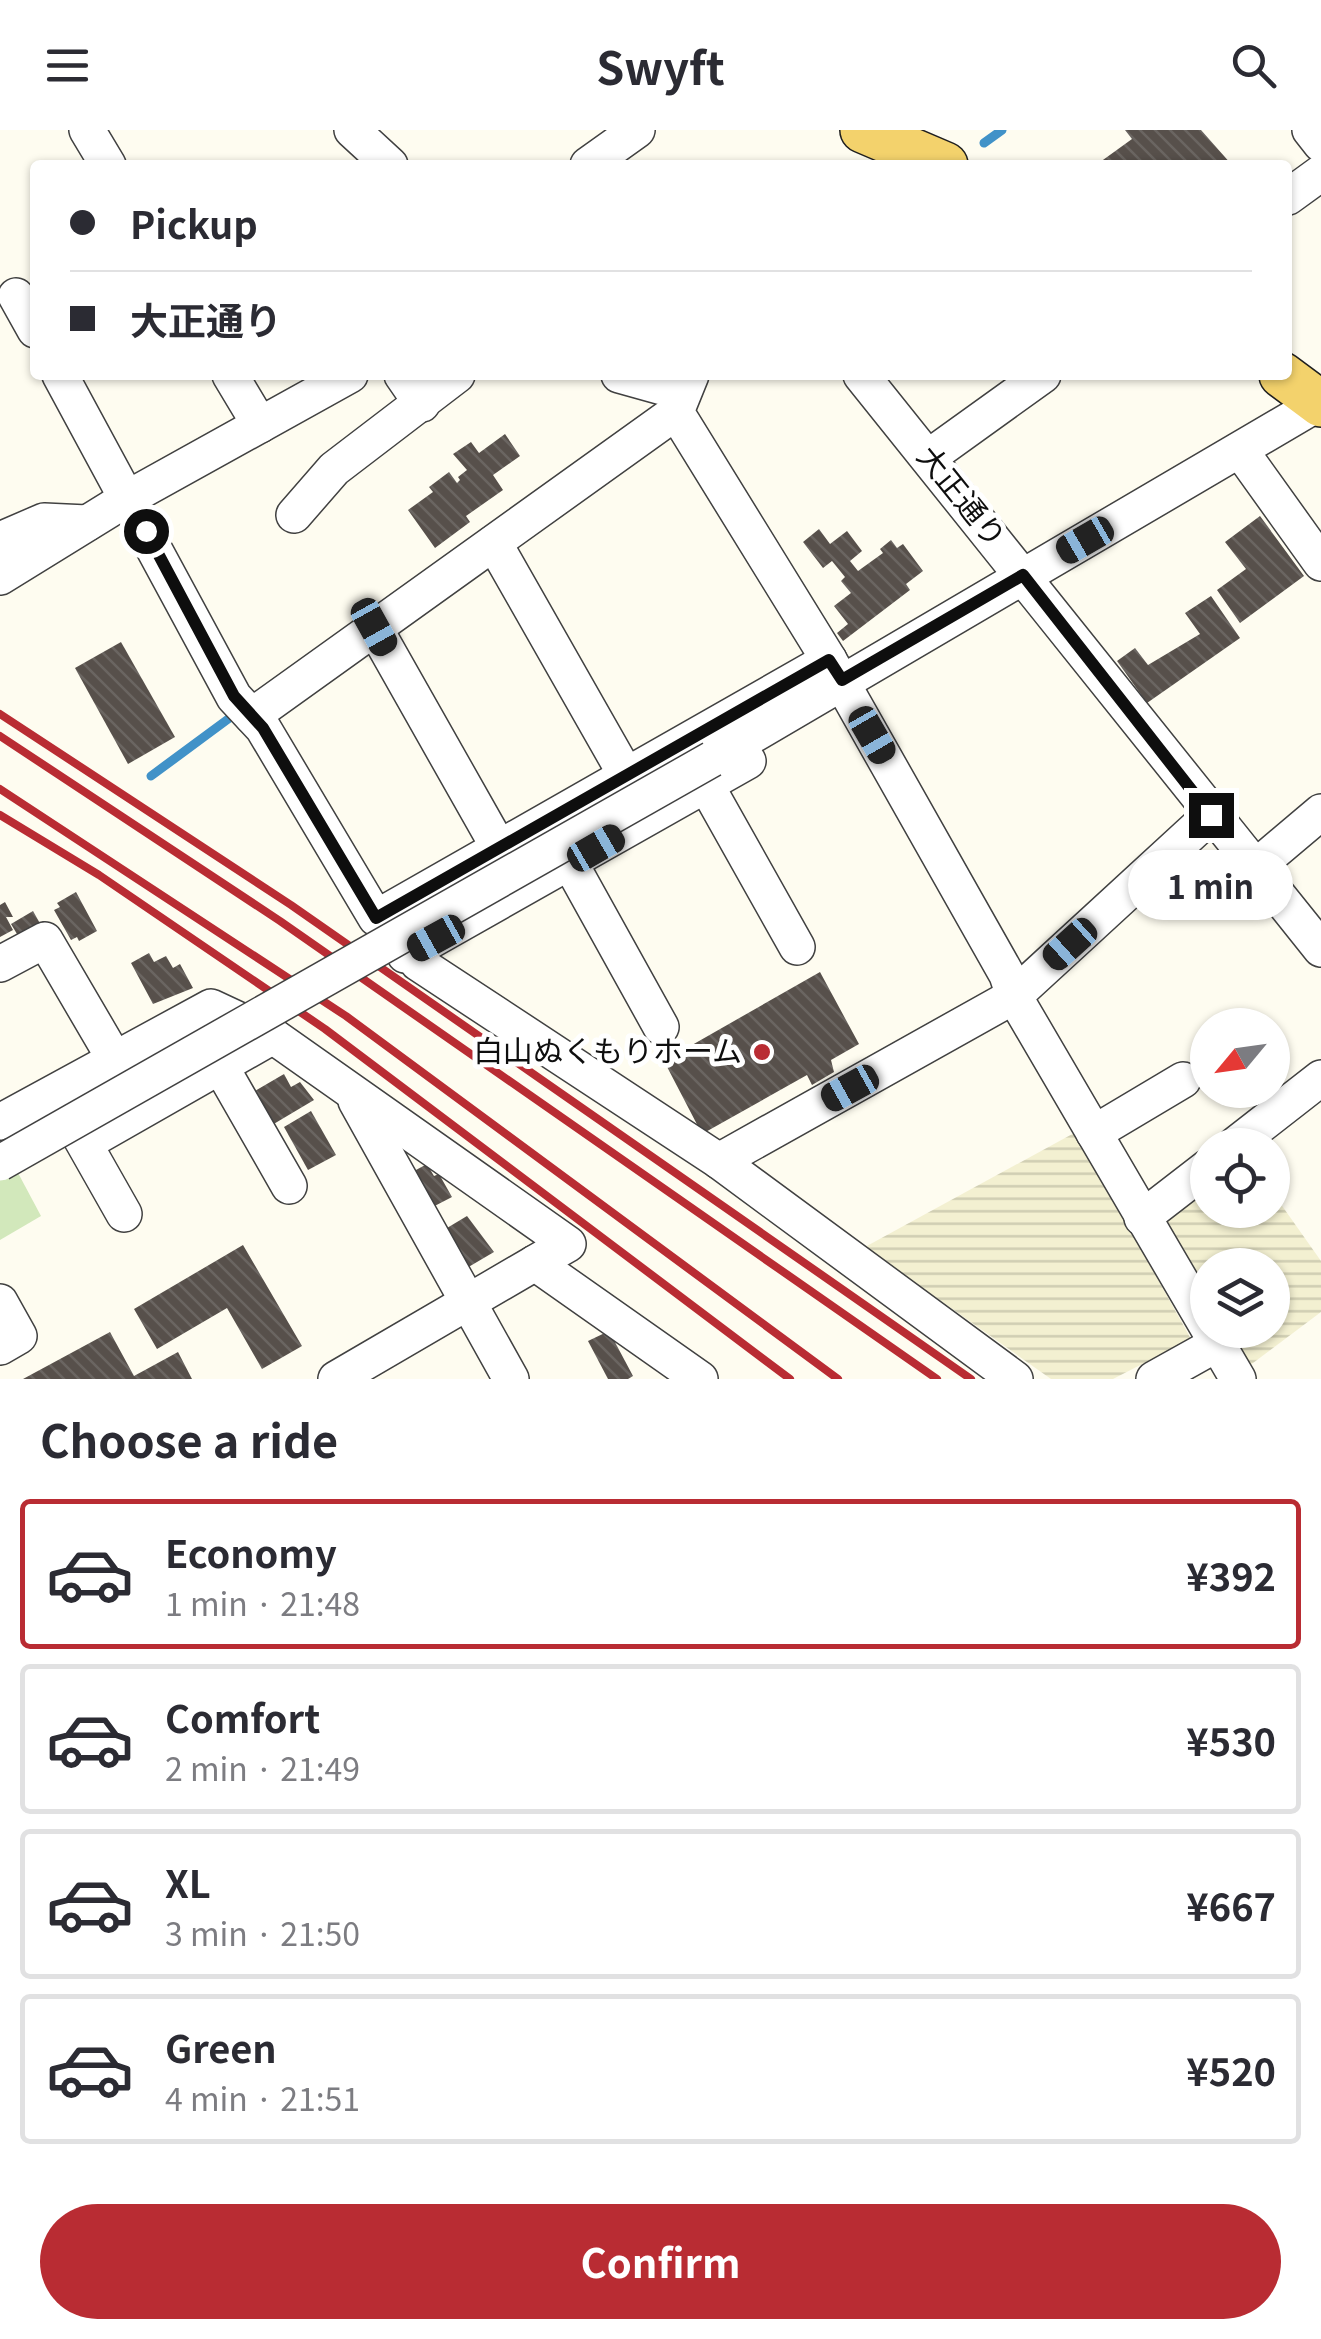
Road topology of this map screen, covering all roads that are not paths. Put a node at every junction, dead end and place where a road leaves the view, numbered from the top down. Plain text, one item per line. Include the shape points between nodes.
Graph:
1 (87, 130) edge
2 (352, 130) edge
3 (637, 130) edge
4 (863, 130) edge
5 (1310, 130) edge
6 (1321, 144) edge
7 (105, 160) edge
8 (385, 160) edge
9 (595, 160) edge
10 (933, 160) edge
11 (1321, 173) edge
12 (1292, 195) edge
13 (16, 296) dead end
14 (30, 321) edge
15 (63, 380) edge
16 (233, 380) edge
17 (341, 380) edge
18 (441, 380) edge
19 (637, 380) edge
20 (672, 380) edge
21 (689, 380) edge
22 (865, 380) edge
23 (1035, 380) edge
24 (1289, 380) edge
25 (412, 389) edge
26 (1320, 403) edge
27 (676, 412) junction
28 (260, 425) junction
29 (1240, 450) junction
30 (929, 457) junction
31 (128, 498) junction
32 (294, 514) dead end
33 (88, 523) junction
34 (0, 540) edge
35 (494, 543) junction
36 (1321, 563) edge
37 (1023, 575) junction
38 (0, 576) edge
39 (374, 627) junction
40 (841, 680) junction
41 (247, 711) junction
42 (709, 772) junction
43 (626, 775) junction
44 (573, 806) junction
45 (1321, 812) edge
46 (1211, 815) junction
47 (499, 848) junction
48 (583, 855) junction
49 (1256, 867) junction
50 (383, 914) junction
51 (797, 946) dead end
52 (1321, 948) edge
53 (418, 963) dead end
54 (0, 964) edge
55 (1014, 996) junction
56 (191, 1017) junction
57 (661, 1027) dead end
58 (273, 1036) junction
59 (114, 1058) junction
60 (221, 1066) junction
61 (1321, 1078) edge
62 (1183, 1080) dead end
63 (55, 1091) junction
64 (354, 1096) junction
65 (0, 1122) edge
66 (1257, 1128) edge
67 (1094, 1133) junction
68 (87, 1142) junction
69 (0, 1162) edge
70 (719, 1162) junction
71 (1190, 1181) edge
72 (289, 1186) dead end
73 (124, 1214) dead end
74 (1142, 1218) junction
75 (536, 1263) junction
76 (0, 1302) edge
77 (1190, 1302) edge
78 (466, 1305) junction
79 (0, 1347) edge
80 (1210, 1348) edge
81 (1217, 1348) edge
82 (689, 1377) edge
83 (336, 1379) edge
84 (511, 1379) edge
85 (1015, 1379) edge
86 (1154, 1379) edge
87 (1238, 1379) edge

1 - 7 street
2 - 8 street
3 - 9 street
4 - 10 main road
5 - 6 street
11 - 12 street
13 - 14 street
15 - 31 street
16 - 28 street
17 - 28 street
18 - 25 street
19 - 20 street via 662,387
21 - 27 street
22 - 30 street, 大正通り
23 - 30 street
24 - 26 main road
25 - 32 street
26 - 29 street
27 - 35 street
27 - 40 street
28 - 31 street
29 - 36 street
29 - 37 street
30 - 37 street, 大正通り
31 - 33 street
31 - 41 street
33 - 34 street via 44,521
33 - 38 street
35 - 39 street
35 - 43 street
37 - 40 street
37 - 46 street, 大正通り
39 - 41 street
39 - 47 street
40 - 42 street
40 - 43 street
40 - 55 street
41 - 50 street via 376,918
42 - 48 street
42 - 51 street
42 - 69 street, bridge
43 - 44 street
44 - 47 street
44 - 48 street
45 - 49 street
46 - 49 street, 大正通り
46 - 55 street
47 - 50 street
48 - 50 street via 405,955
48 - 57 street
49 - 52 street, 大正通り
53 - 70 street
54 - 59 street via 45,940
55 - 67 street
55 - 70 street
56 - 58 street via 211,1007
56 - 59 street
56 - 60 street
58 - 60 street
58 - 64 street
59 - 63 street
60 - 68 street
60 - 72 street
61 - 66 street
62 - 67 street
63 - 65 street
63 - 68 street
64 - 75 street via 568,1244
64 - 78 street
67 - 74 street
68 - 73 street
70 - 85 street
71 - 74 street
74 - 77 street
75 - 78 street
75 - 82 street
76 - 79 street via 19,1336
78 - 83 street
78 - 84 street
80 - 86 street
81 - 87 street

